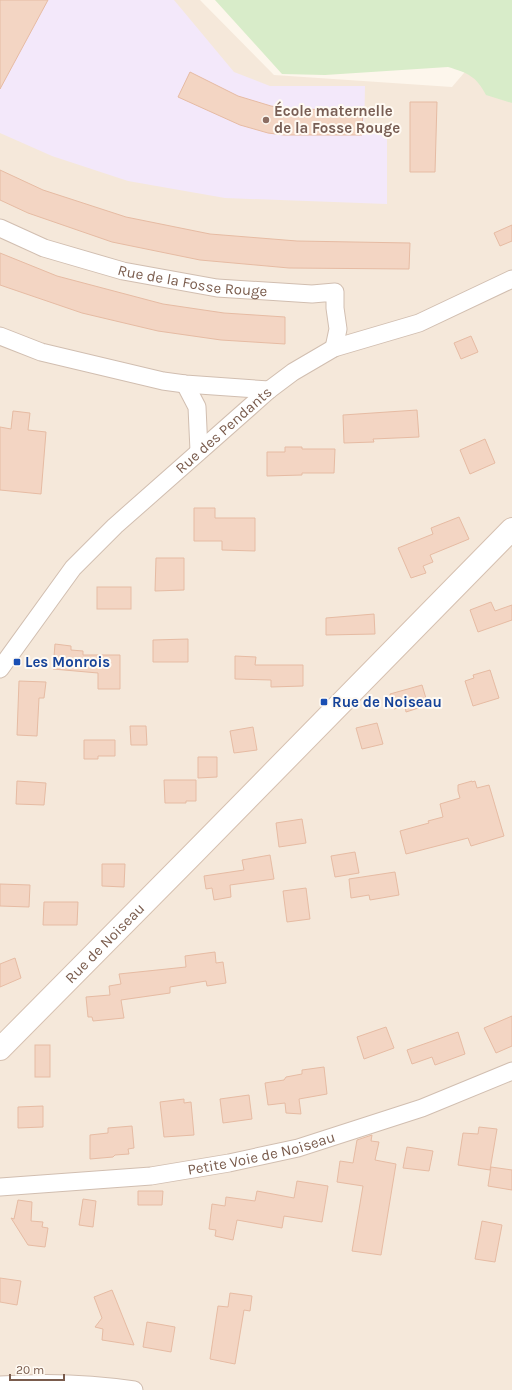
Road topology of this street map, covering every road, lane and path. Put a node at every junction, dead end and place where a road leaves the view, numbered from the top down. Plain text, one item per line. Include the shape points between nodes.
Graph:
1 (0, 228) edge
2 (512, 278) edge
3 (0, 336) edge
4 (334, 348) junction
5 (185, 384) junction
6 (269, 390) junction
7 (199, 451) junction
8 (512, 529) edge
9 (0, 669) edge
10 (0, 1049) edge
11 (512, 1071) edge
12 (0, 1187) edge
13 (0, 1385) edge
14 (134, 1390) edge

1 - 4 street, Rue de la Fosse Rouge via 44,248 123,271 217,288 312,294 335,292 338,329
2 - 4 street, Rue des Pendants via 419,323
3 - 5 street via 41,352
4 - 6 street, Rue des Pendants via 293,372
5 - 6 street
5 - 7 street via 197,407
6 - 7 street, Rue des Pendants
7 - 9 street, Rue des Pendants via 72,568
8 - 10 street, Rue de Noiseau
11 - 12 street, Petite Voie de Noiseau via 422,1108 298,1148 151,1176
13 - 14 street via 37,1382

